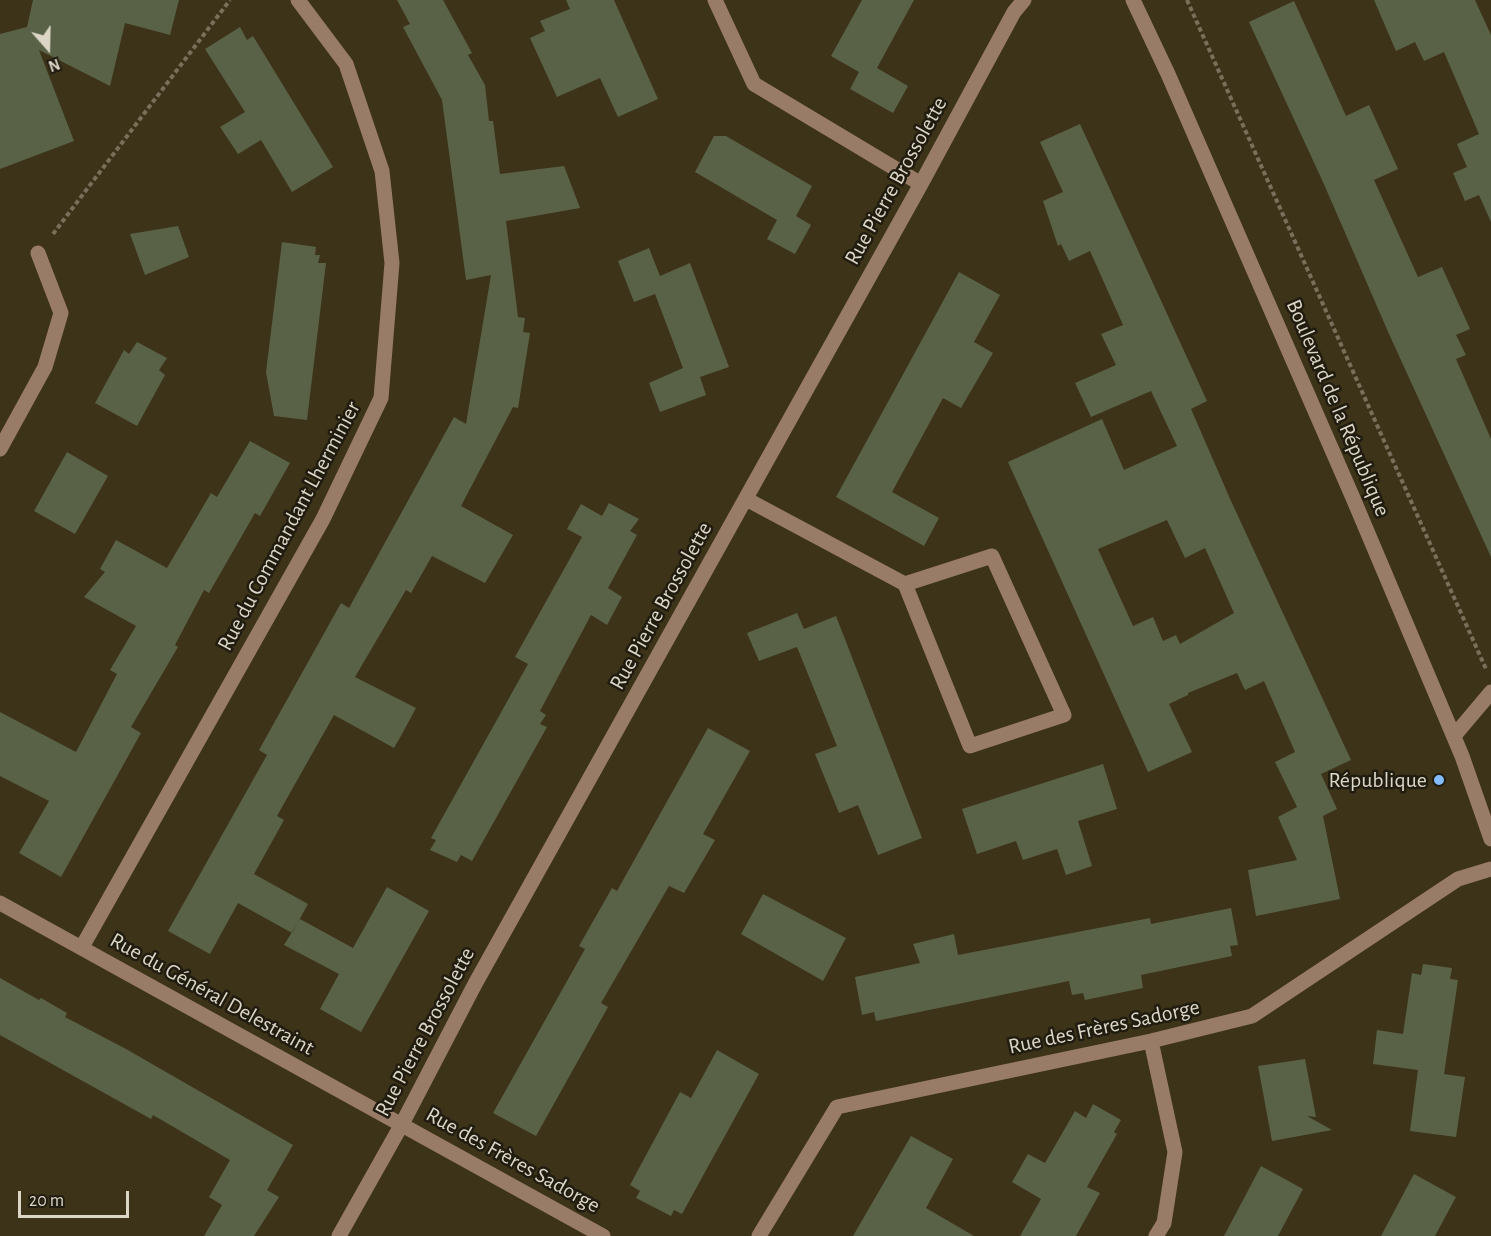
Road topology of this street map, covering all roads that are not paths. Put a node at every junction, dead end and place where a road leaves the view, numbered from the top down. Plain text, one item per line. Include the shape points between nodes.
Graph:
1 (297, 0) edge
2 (715, 0) edge
3 (1024, 0) edge
4 (1133, 0) edge
5 (921, 184) junction
6 (38, 253) road end
7 (0, 449) edge
8 (746, 499) junction
9 (905, 584) junction
10 (1491, 692) edge
11 (1454, 736) junction
12 (1491, 839) edge
13 (1491, 868) edge
14 (0, 903) edge
15 (82, 947) junction
16 (1151, 1041) junction
17 (402, 1124) junction
18 (339, 1236) edge
19 (603, 1236) edge
20 (759, 1236) edge
21 (1156, 1236) edge

1 - 15 street, Rue du Commandant Lherminier via 346,64 382,171 392,263 381,398 323,519
2 - 5 street via 754,84
3 - 5 street, Rue Pierre Brossolette
4 - 11 street, Boulevard de la République
5 - 8 street, Rue Pierre Brossolette
6 - 7 street via 61,313 45,367
8 - 9 street
8 - 17 street, Rue Pierre Brossolette via 475,984
9 - 9 street via 970,746 1064,715 992,556
10 - 11 street
11 - 12 street, Boulevard de la République
13 - 16 street, Rue des Frères Sadorge via 1458,879 1252,1016
14 - 15 street, Rue du Général Delestraint
15 - 17 street, Rue du Général Delestraint
16 - 20 street, Rue des Frères Sadorge via 837,1107
16 - 21 street via 1174,1152 1164,1223
17 - 18 street, Rue Pierre Brossolette
17 - 19 street, Rue des Frères Sadorge

